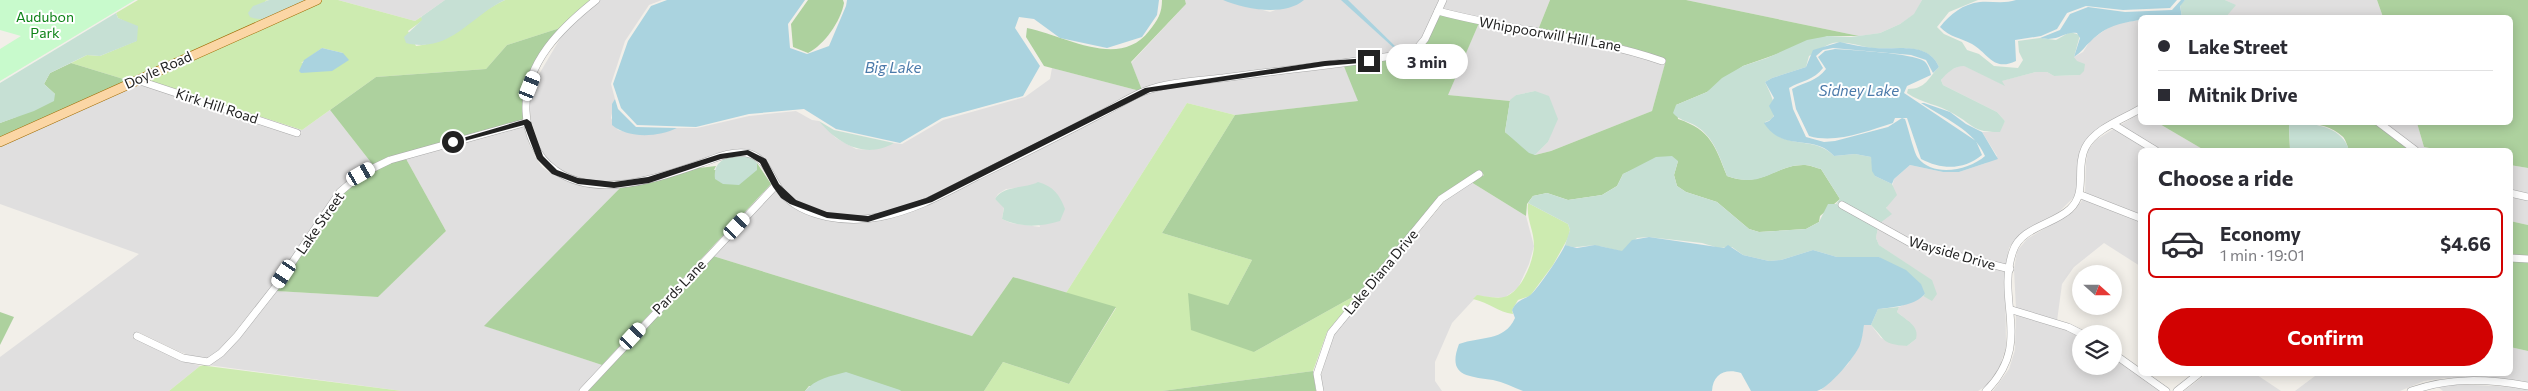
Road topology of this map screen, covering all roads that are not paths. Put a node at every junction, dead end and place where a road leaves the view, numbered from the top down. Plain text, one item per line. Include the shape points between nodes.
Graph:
1 (317, 0) edge
2 (596, 0) edge
3 (1443, 0) edge
4 (1438, 11) junction
5 (1662, 61) dead end
6 (137, 80) junction
7 (2138, 111) edge
8 (527, 122) junction
9 (2114, 125) junction
10 (2382, 125) edge
11 (297, 133) dead end
12 (0, 142) edge
13 (2152, 148) edge
14 (2413, 148) edge
15 (1479, 174) dead end
16 (776, 185) junction
17 (2513, 194) edge
18 (2081, 195) junction
19 (2528, 197) edge
20 (1842, 204) dead end
21 (2138, 217) edge
22 (2513, 258) edge
23 (2528, 259) edge
24 (2010, 269) junction
25 (2012, 310) junction
26 (2072, 329) edge
27 (137, 336) dead end
28 (2122, 360) edge
29 (2138, 371) edge
30 (2145, 376) edge
31 (2196, 376) edge
32 (2430, 384) junction
33 (2528, 386) edge
34 (583, 391) edge
35 (1320, 391) edge
36 (1986, 391) edge
37 (2166, 391) edge
38 (2177, 391) edge
39 (2414, 391) edge
40 (2439, 391) edge

1 - 6 main road, Doyle Road
2 - 8 street via 568,23 546,49 530,86 526,102
3 - 4 street
4 - 5 street, Whippoorwill Hill Lane via 1478,22 1624,48
4 - 16 street via 1414,52 1369,61 1325,64 1148,90 929,200 884,216 868,219 827,215 793,202
6 - 11 street, Kirk Hill Road
6 - 12 main road, Doyle Road
7 - 9 street
8 - 16 street via 546,165 578,181 614,185 632,183 720,156 748,153 763,161
8 - 27 street, Lake Street via 396,158 355,179 340,192 272,290 226,348 209,362 196,362
9 - 13 street
9 - 18 street via 2084,148
10 - 14 street
15 - 35 street, Lake Diana Drive via 1442,199 1331,333 1317,374
16 - 34 street, Pards Lane
17 - 19 street
18 - 21 street
18 - 24 street via 2070,209 2023,237 2013,250
20 - 24 street, Wayside Drive via 1910,243
22 - 23 street
24 - 25 street
25 - 26 street
25 - 36 street via 2011,348 2005,367
28 - 29 street
30 - 37 street
31 - 38 street
32 - 33 street via 2471,381
32 - 39 street
32 - 40 street

